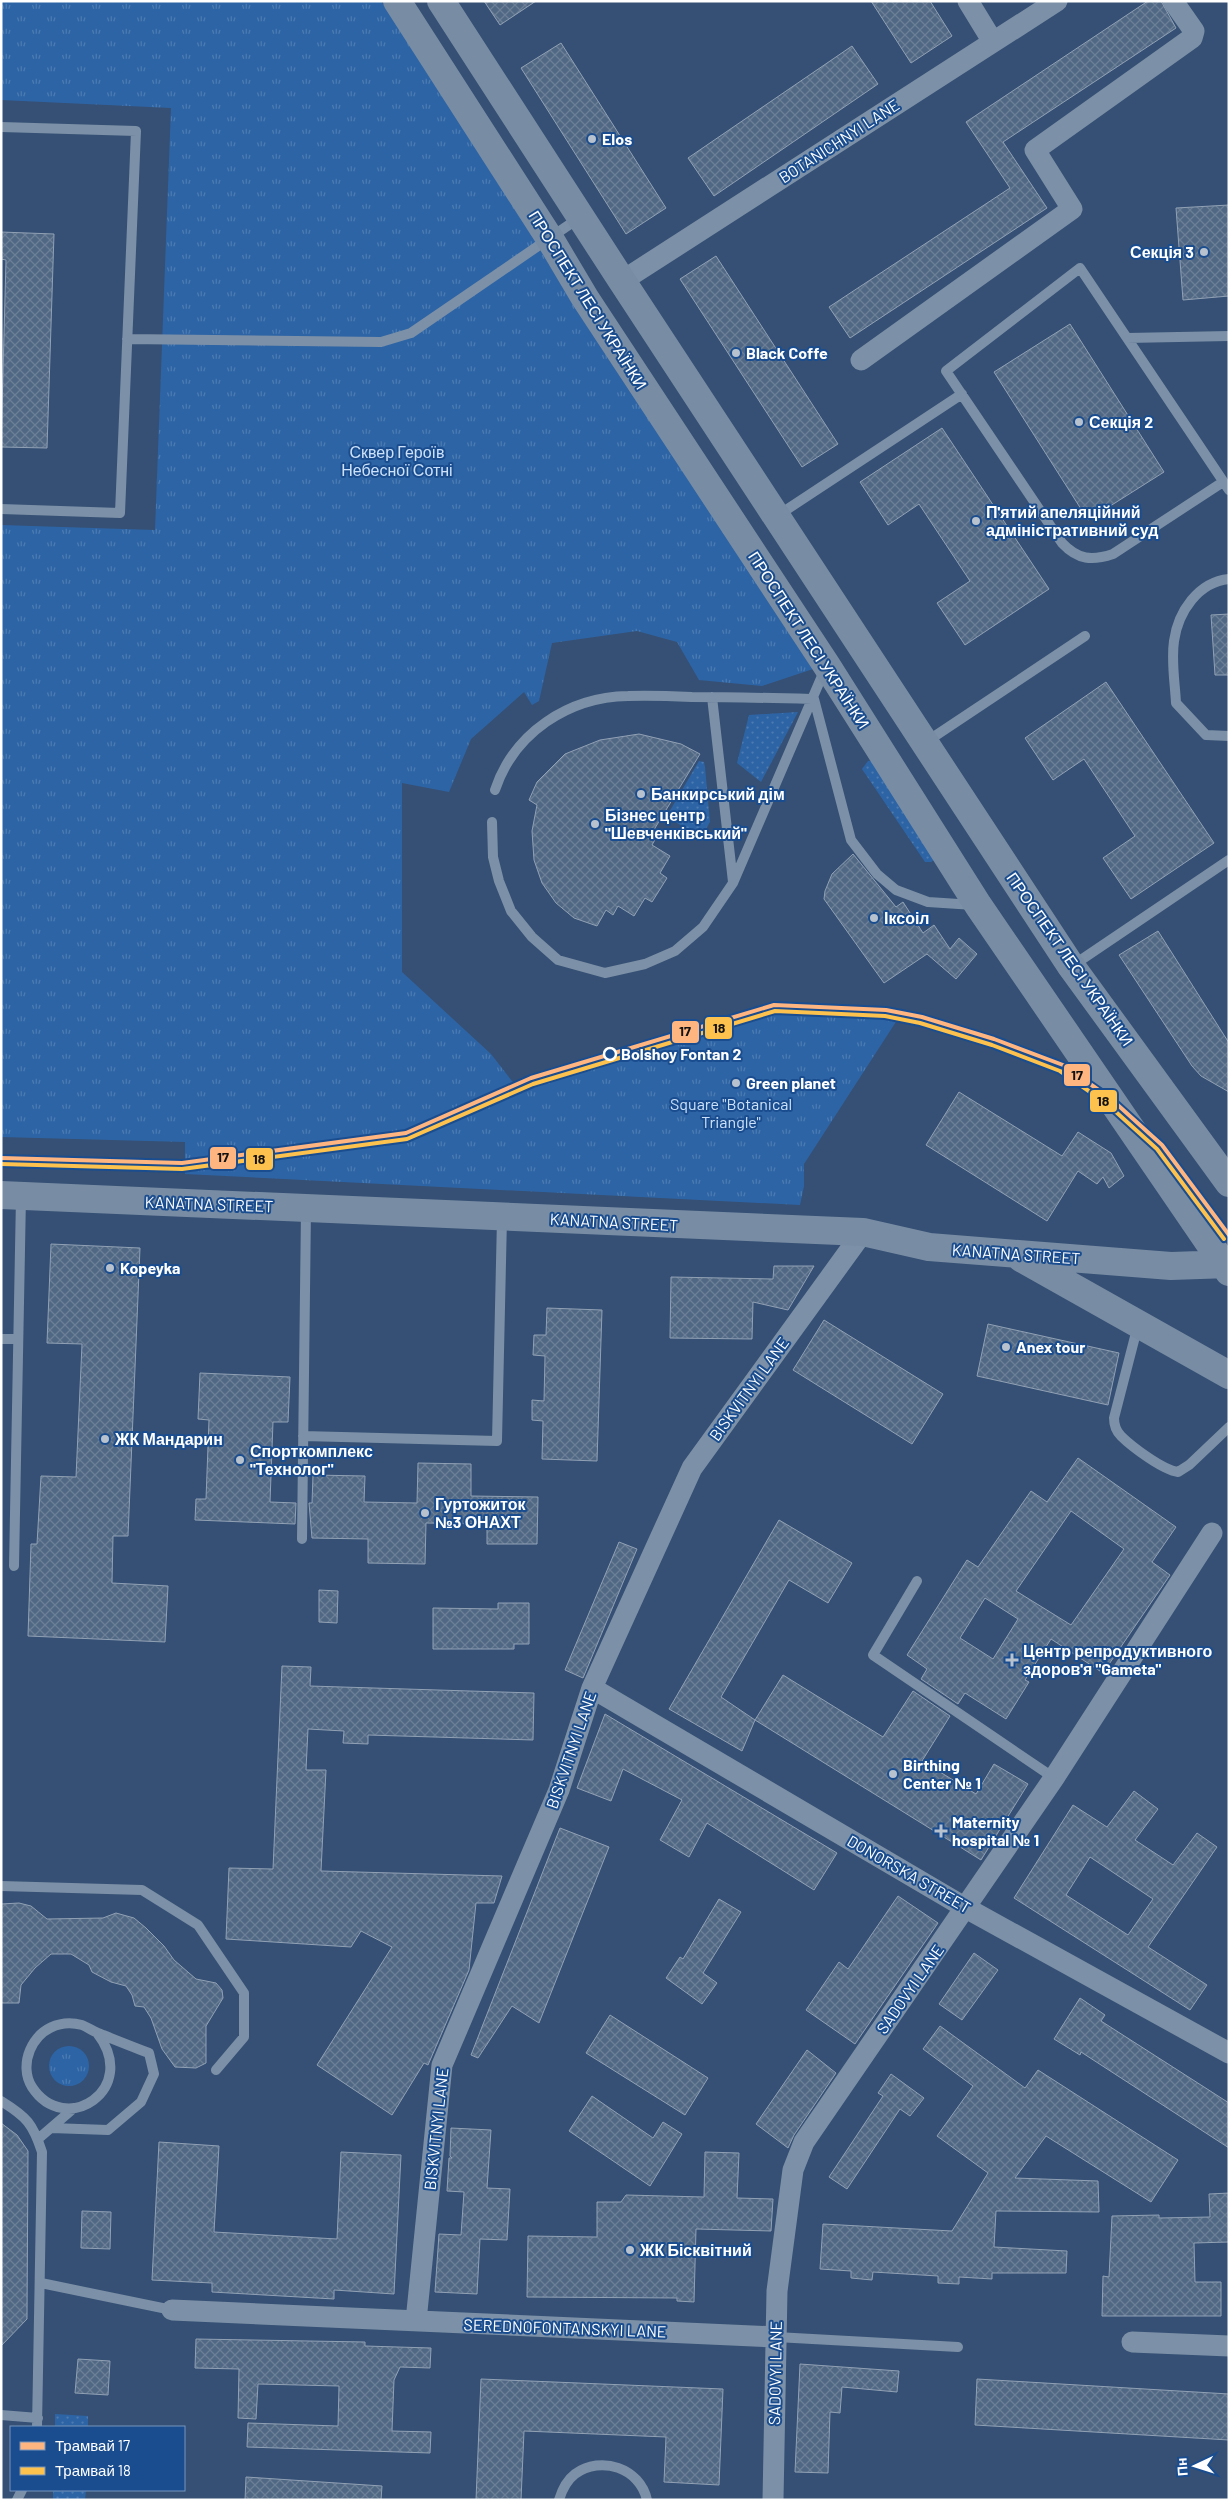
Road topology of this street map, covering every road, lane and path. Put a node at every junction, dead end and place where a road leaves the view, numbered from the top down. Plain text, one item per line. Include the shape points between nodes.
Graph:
1 (397, 1) edge
2 (441, 1) edge
3 (968, 1) edge
4 (1057, 1) edge
5 (1173, 1) edge
6 (993, 42) junction
7 (1, 127) edge
8 (581, 217) junction
9 (550, 239) junction
10 (622, 281) junction
11 (1229, 336) edge
12 (1127, 338) junction
13 (127, 339) junction
14 (861, 360) dead end
15 (962, 394) junction
16 (1226, 486) edge
17 (1, 509) edge
18 (777, 517) junction
19 (1229, 579) edge
20 (1085, 636) dead end
21 (827, 666) junction
22 (712, 697) junction
23 (814, 699) junction
24 (1229, 736) edge
25 (925, 743) junction
26 (495, 790) dead end
27 (492, 822) dead end
28 (1229, 860) edge
29 (733, 883) junction
30 (978, 905) junction
31 (1071, 966) junction
32 (1229, 1184) edge
33 (11, 1195) edge
34 (306, 1208) junction
35 (502, 1217) junction
36 (863, 1232) junction
37 (1013, 1254) junction
38 (1227, 1267) edge
39 (1138, 1324) junction
40 (1, 1338) edge
41 (18, 1339) junction
42 (1229, 1375) edge
43 (1229, 1427) edge
44 (303, 1436) junction
45 (1212, 1533) dead end
46 (302, 1539) dead end
47 (14, 1566) dead end
48 (917, 1581) dead end
49 (592, 1688) junction
50 (1054, 1778) junction
51 (1, 1886) edge
52 (966, 1908) junction
53 (97, 2033) junction
54 (1229, 2053) edge
55 (216, 2070) dead end
56 (1, 2102) edge
57 (74, 2108) junction
58 (51, 2128) junction
59 (38, 2139) junction
60 (41, 2283) junction
61 (172, 2310) joint
62 (416, 2321) junction
63 (776, 2337) junction
64 (1132, 2342) dead end
65 (1229, 2346) edge
66 (958, 2347) dead end
67 (1, 2416) edge
68 (37, 2423) edge
69 (558, 2500) edge
70 (647, 2500) edge
71 (773, 2500) edge

1 - 9 main road, ПРОСПЕКТ ЛЕСІ УКРАЇНКИ
2 - 8 main road, ПРОСПЕКТ ЛЕСІ УКРАЇНКИ
3 - 6 street
4 - 6 street, BOTANICHNYI LANE
5 - 14 street via 1194,31 1192,38 1036,150 1072,209
6 - 10 street, BOTANICHNYI LANE
7 - 13 lane via 136,131
8 - 9 lane
8 - 10 main road, ПРОСПЕКТ ЛЕСІ УКРАЇНКИ
9 - 13 lane via 411,334 381,342
9 - 21 main road, ПРОСПЕКТ ЛЕСІ УКРАЇНКИ via 585,298
10 - 18 main road, ПРОСПЕКТ ЛЕСІ УКРАЇНКИ
11 - 12 lane
12 - 15 lane via 1080,268 946,371
12 - 16 lane
13 - 17 lane via 120,513
15 - 16 lane via 1062,543 1083,559 1114,554
15 - 18 lane
18 - 25 main road, ПРОСПЕКТ ЛЕСІ УКРАЇНКИ
19 - 24 lane via 1206,586 1190,602 1174,642 1176,703 1206,735
20 - 25 lane
21 - 23 lane
21 - 30 main road, ПРОСПЕКТ ЛЕСІ УКРАЇНКИ
22 - 23 lane
22 - 26 lane via 626,696 572,707 539,726 517,748 502,770
22 - 29 lane
23 - 29 lane
23 - 30 lane via 852,840 877,874 896,890 928,902
25 - 31 main road, ПРОСПЕКТ ЛЕСІ УКРАЇНКИ
27 - 29 lane via 493,857 511,911 532,937 558,960 605,973 645,964 674,951 703,927
28 - 31 lane
30 - 38 main road, ПРОСПЕКТ ЛЕСІ УКРАЇНКИ
31 - 32 main road, ПРОСПЕКТ ЛЕСІ УКРАЇНКИ
33 - 34 main road, KANATNA STREET
33 - 41 lane
34 - 35 main road, KANATNA STREET
34 - 44 lane
35 - 36 main road, KANATNA STREET
35 - 44 lane via 497,1441
36 - 37 main road, KANATNA STREET via 929,1247
36 - 49 street, BISKVITNYI LANE via 692,1468
37 - 38 main road, KANATNA STREET
37 - 39 main road
39 - 42 main road
39 - 43 lane via 1114,1418 1114,1425 1121,1436 1165,1468 1178,1472
40 - 41 lane
41 - 47 lane
44 - 46 lane
45 - 50 street, SADOVYI LANE
48 - 50 lane via 873,1656
49 - 52 street, DONORSKA STREET
49 - 62 street, BISKVITNYI LANE via 559,1790 442,2064
50 - 52 street, SADOVYI LANE
51 - 55 lane via 142,1890 198,1925 244,1993 244,2037
52 - 54 street, DONORSKA STREET
52 - 63 street, SADOVYI LANE via 797,2156 777,2291
53 - 57 lane via 106,2044 111,2072 107,2085 98,2096 88,2104
53 - 57 lane via 70,2023 56,2025 33,2042 27,2056 26,2070 37,2094 61,2108
53 - 58 lane via 149,2053 154,2074 141,2102 108,2130
56 - 59 lane via 20,2112
57 - 58 lane
58 - 59 lane
59 - 60 lane via 42,2152
60 - 61 lane
60 - 68 lane
61 - 62 street, SEREDNOFONTANSKYI LANE
62 - 63 street, SEREDNOFONTANSKYI LANE
63 - 66 lane, SEREDNOFONTANSKYI LANE
63 - 71 street, SADOVYI LANE
64 - 65 street
67 - 68 lane
69 - 70 lane via 574,2474 588,2466 604,2464 630,2474 640,2484

